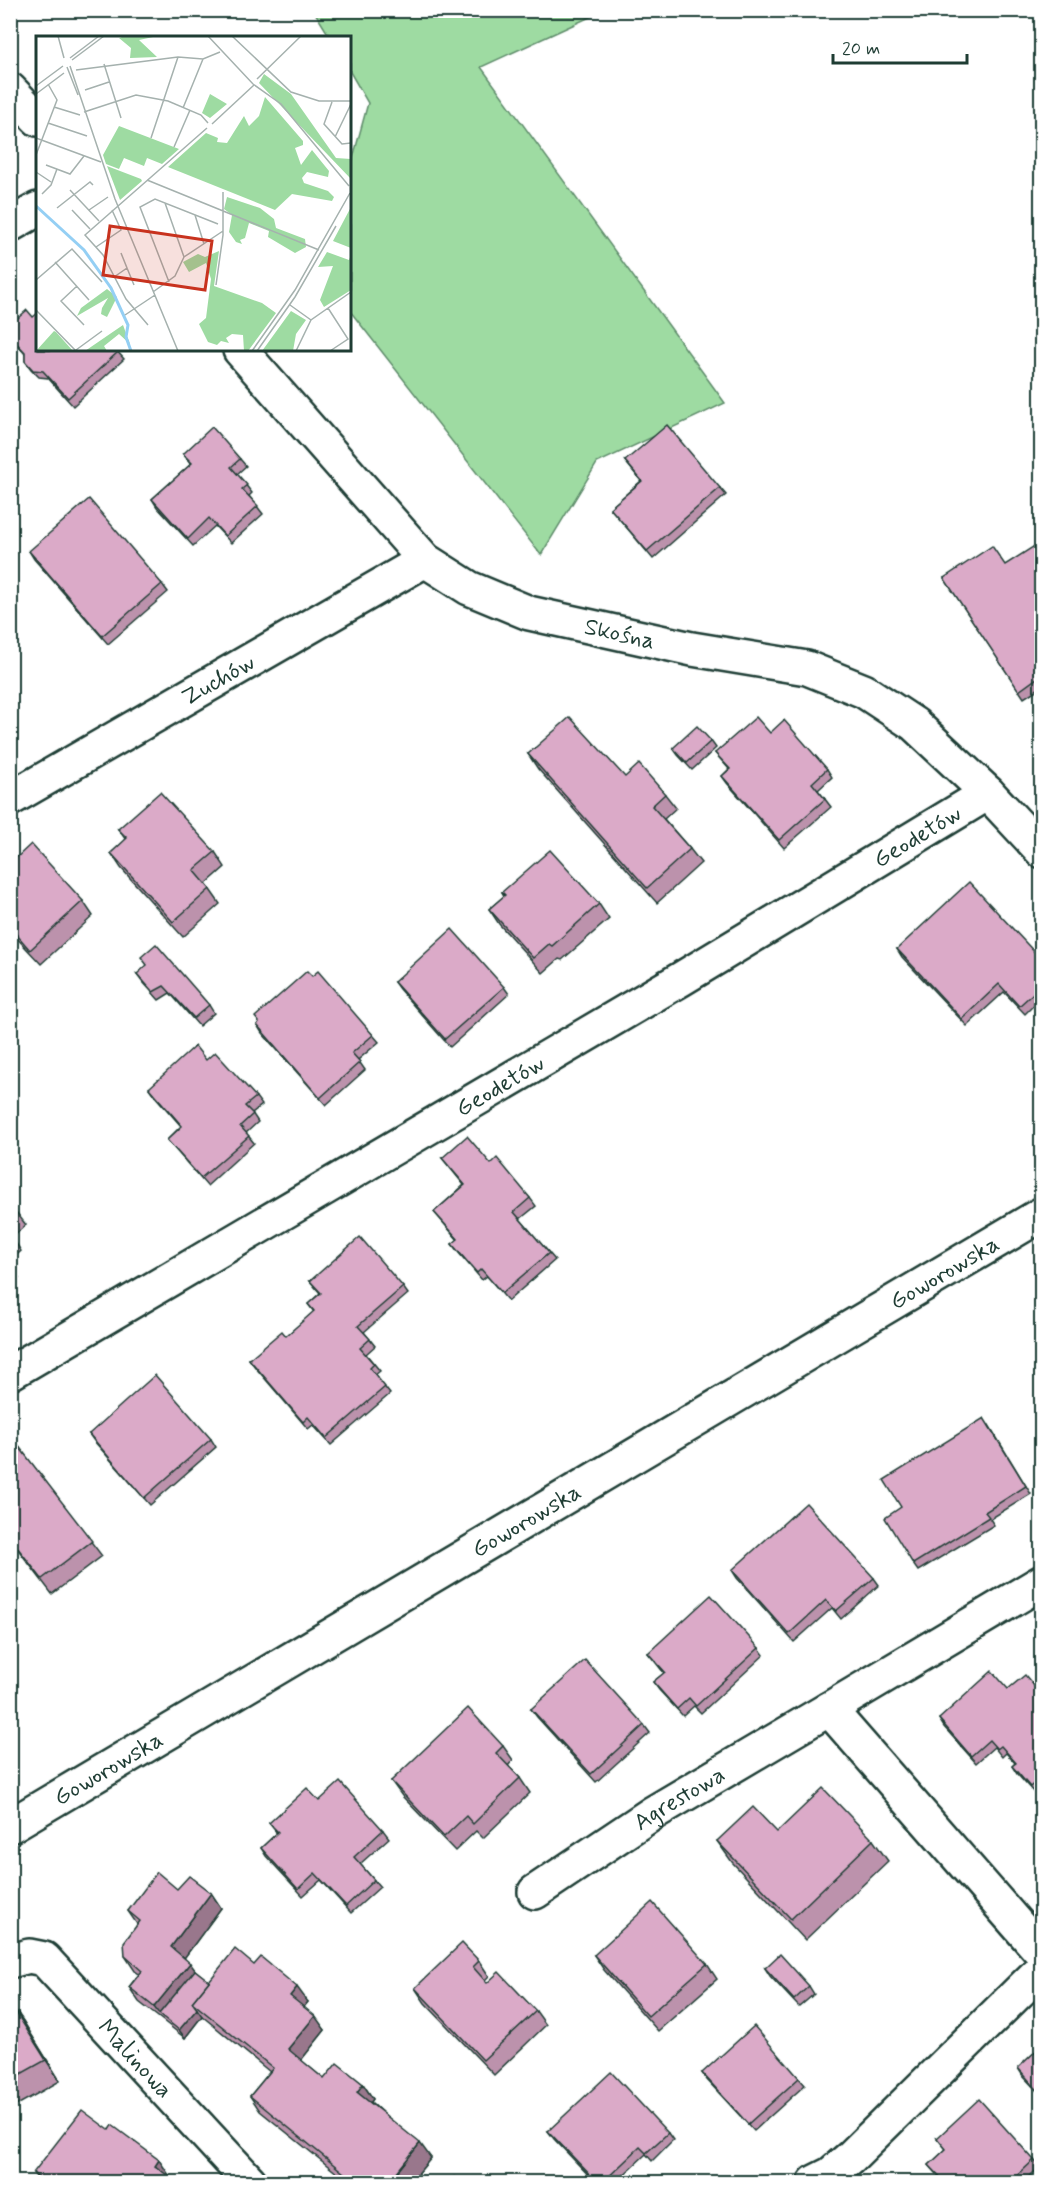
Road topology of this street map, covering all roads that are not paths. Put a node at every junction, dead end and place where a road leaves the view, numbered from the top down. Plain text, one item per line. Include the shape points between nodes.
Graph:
1 (10, 90) edge
2 (36, 117) edge
3 (36, 210) edge
4 (10, 225) edge
5 (241, 351) edge
6 (425, 560) junction
7 (988, 793) junction
8 (10, 799) edge
9 (1041, 851) edge
10 (1041, 1214) edge
11 (10, 1373) edge
12 (1041, 1582) edge
13 (828, 1709) junction
14 (10, 1826) edge
15 (535, 1892) dead end
16 (1041, 1953) edge
17 (10, 1961) edge
18 (1041, 1970) edge
19 (250, 2182) edge
20 (815, 2182) edge

1 - 2 street
3 - 4 street
5 - 6 street, Skośna
6 - 7 street, Skośna via 469,588 529,613 692,649 807,668 864,691 914,724
6 - 8 street, Zuchów
7 - 9 street, Skośna
7 - 11 street, Geodetów via 681,979
10 - 14 street, Goworowska
12 - 13 street, Agrestowa
13 - 15 street, Agrestowa via 653,1813
13 - 16 street
17 - 19 street, Malinowa via 29,1956 44,1959
18 - 20 street via 851,2157

